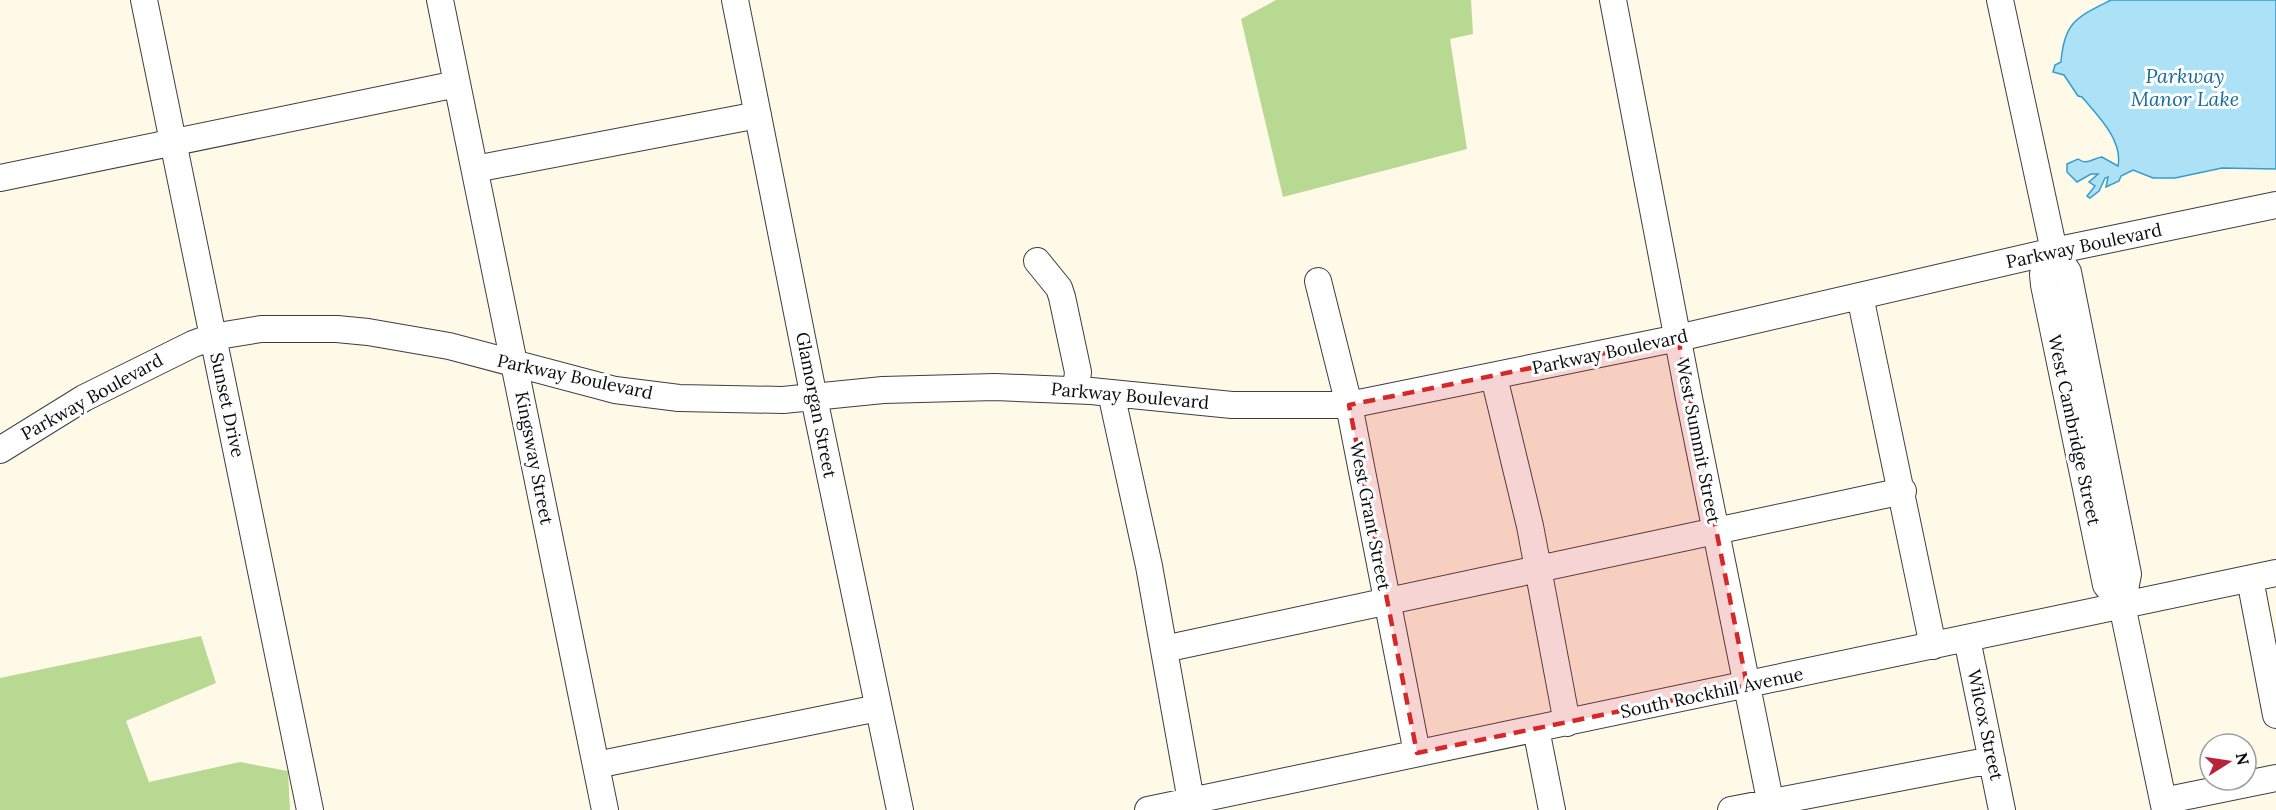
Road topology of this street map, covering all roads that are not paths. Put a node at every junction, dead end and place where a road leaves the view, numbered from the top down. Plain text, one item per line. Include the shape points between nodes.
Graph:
1 (144, 0) edge
2 (440, 0) edge
3 (735, 0) edge
4 (1613, 0) edge
5 (2000, 0) edge
6 (458, 84) junction
7 (758, 115) junction
8 (173, 142) junction
9 (475, 168) junction
10 (0, 178) edge
11 (2276, 205) edge
12 (2054, 251) junction
13 (1037, 261) dead end
14 (1318, 280) dead end
15 (1860, 296) junction
16 (212, 337) junction
17 (1678, 338) junction
18 (516, 366) junction
19 (1494, 377) junction
20 (1076, 390) junction
21 (1111, 393) junction
22 (814, 398) junction
23 (1349, 405) junction
24 (0, 450) edge
25 (1903, 491) junction
26 (1716, 530) junction
27 (1538, 569) junction
28 (2276, 573) edge
29 (2250, 579) junction
30 (1387, 600) junction
31 (2122, 605) junction
32 (1967, 639) junction
33 (1933, 646) junction
34 (1164, 649) junction
35 (1747, 686) junction
36 (879, 708) junction
37 (2276, 715) edge
38 (1567, 723) junction
39 (1536, 729) junction
40 (1418, 753) junction
41 (1992, 760) junction
42 (596, 765) junction
43 (2276, 778) edge
44 (1191, 801) junction
45 (2164, 805) edge
46 (1771, 806) edge
47 (310, 810) edge
48 (605, 810) edge
49 (900, 810) edge
50 (1148, 810) edge
51 (1552, 810) edge
52 (1731, 810) edge
53 (2002, 810) edge

1 - 8 street, Sunset Drive
2 - 6 street, Kingsway Street
3 - 7 street, Glamorgan Street
4 - 17 street, West Summit Street
5 - 12 street, West Cambridge Street
6 - 8 street
6 - 9 street, Kingsway Street
7 - 9 street
7 - 22 street, Glamorgan Street
8 - 10 street
8 - 16 street, Sunset Drive
9 - 18 street, Kingsway Street
11 - 12 street, Parkway Boulevard
12 - 15 street, Parkway Boulevard
12 - 31 street, West Cambridge Street via 2068,272 2128,574
13 - 20 street via 1062,297 1078,372
14 - 23 street, West Grant Street
15 - 17 street, Parkway Boulevard
15 - 25 street
16 - 18 street, Parkway Boulevard via 261,329 337,329 449,346
16 - 24 street, Parkway Boulevard via 139,369
16 - 47 street, Sunset Drive
17 - 19 street, Parkway Boulevard
17 - 26 street, West Summit Street
18 - 22 street, Parkway Boulevard via 615,390 679,398
18 - 42 street, Kingsway Street
19 - 23 street, Parkway Boulevard
19 - 27 street
20 - 21 street, Parkway Boulevard
20 - 22 street, Parkway Boulevard via 905,389
21 - 23 street, Parkway Boulevard via 1232,405
21 - 34 street
22 - 36 street, Glamorgan Street
23 - 30 street, West Grant Street
25 - 26 street
25 - 33 street
26 - 27 street
26 - 35 street, West Summit Street
27 - 30 street
27 - 38 street
28 - 29 street, South Rockhill Avenue
29 - 31 street, South Rockhill Avenue
29 - 37 street
30 - 34 street
30 - 40 street, West Grant Street
31 - 32 street, South Rockhill Avenue
31 - 45 street, West Cambridge Street
32 - 33 street, South Rockhill Avenue
32 - 41 street, Wilcox Street
33 - 35 street, South Rockhill Avenue
34 - 44 street
35 - 38 street, South Rockhill Avenue
35 - 46 street, West Summit Street
36 - 42 street
36 - 49 street, Glamorgan Street
38 - 39 street, South Rockhill Avenue
39 - 40 street, South Rockhill Avenue
39 - 51 street
40 - 44 street, South Rockhill Avenue
41 - 46 street
41 - 53 street, Wilcox Street
42 - 48 street, Kingsway Street
43 - 45 street
44 - 50 street, South Rockhill Avenue
46 - 52 street

